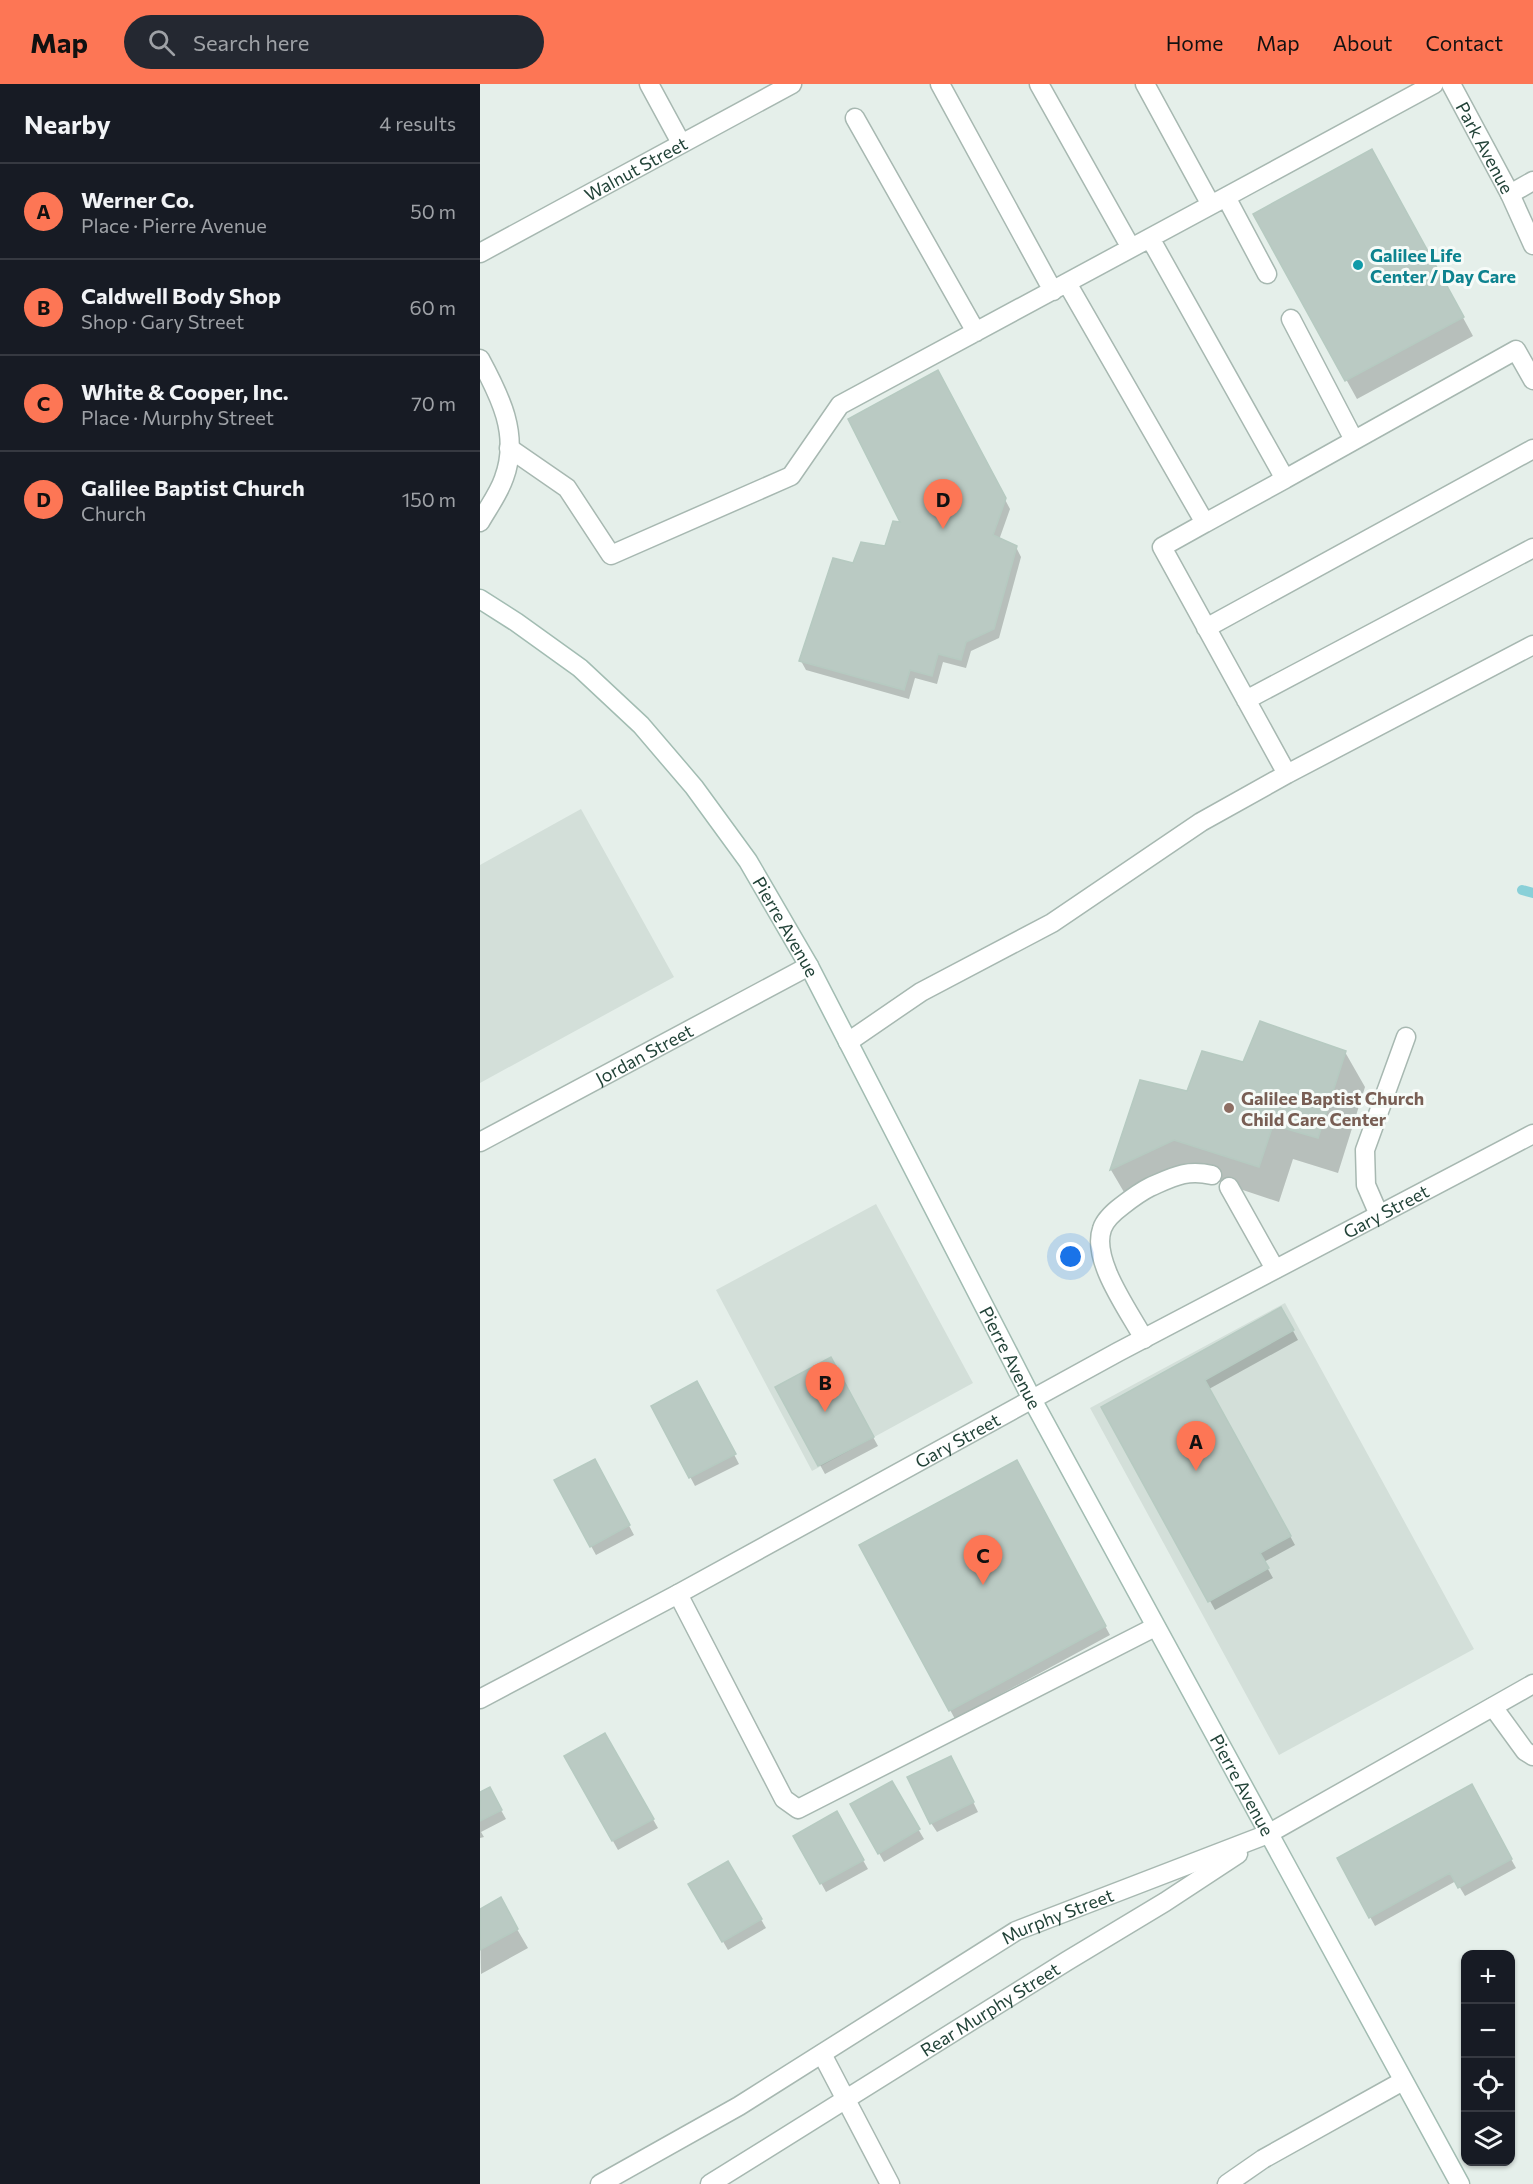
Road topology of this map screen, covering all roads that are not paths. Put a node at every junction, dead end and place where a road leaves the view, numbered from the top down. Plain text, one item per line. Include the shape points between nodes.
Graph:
1 (649, 84) edge
2 (792, 84) edge
3 (940, 84) edge
4 (1039, 84) edge
5 (1145, 84) edge
6 (1434, 84) edge
7 (1451, 84) edge
8 (855, 118) dead end
9 (681, 143) junction
10 (1533, 181) edge
11 (1510, 194) junction
12 (1218, 201) junction
13 (1150, 238) junction
14 (1533, 245) edge
15 (1131, 248) junction
16 (480, 253) edge
17 (1267, 274) dead end
18 (1060, 287) junction
19 (1291, 319) dead end
20 (976, 332) junction
21 (480, 359) edge
22 (1533, 380) edge
23 (1354, 440) junction
24 (509, 448) junction
25 (1533, 449) edge
26 (1285, 479) junction
27 (480, 522) edge
28 (1205, 523) junction
29 (1533, 548) edge
30 (480, 599) edge
31 (1206, 628) junction
32 (1533, 645) edge
33 (1246, 700) junction
34 (1287, 774) junction
35 (809, 966) junction
36 (1406, 1037) dead end
37 (848, 1042) junction
38 (1533, 1134) edge
39 (480, 1142) edge
40 (1212, 1175) dead end
41 (1229, 1187) dead end
42 (1379, 1215) junction
43 (1275, 1269) junction
44 (1144, 1339) junction
45 (1033, 1401) junction
46 (678, 1594) junction
47 (1155, 1627) junction
48 (1533, 1684) edge
49 (480, 1699) edge
50 (1493, 1707) junction
51 (1533, 1756) edge
52 (1268, 1834) junction
53 (822, 2054) junction
54 (1404, 2081) junction
55 (846, 2100) junction
56 (600, 2184) edge
57 (710, 2184) edge
58 (891, 2184) edge
59 (1227, 2184) edge
60 (1460, 2184) edge

1 - 9 street
2 - 9 street, Walnut Street
3 - 18 street
4 - 15 street
5 - 12 street
6 - 12 street
7 - 11 street, Park Avenue
8 - 20 street
9 - 16 street, Walnut Street
10 - 11 street
11 - 14 street, Park Avenue
12 - 13 street
12 - 17 street
13 - 15 street
13 - 26 street
15 - 18 street
18 - 20 street
18 - 28 street
19 - 23 street
20 - 24 street via 840,405 791,476 611,555 567,488
21 - 24 street via 500,395
22 - 23 street via 1516,350
23 - 26 street
24 - 27 street via 504,478
25 - 31 street
26 - 28 street
28 - 31 street via 1162,547
29 - 33 street
30 - 35 street, Pierre Avenue via 580,668 641,725 694,787 748,861
31 - 33 street
32 - 34 street
33 - 34 street
34 - 37 street via 1200,822 1052,923 921,992
35 - 37 street, Pierre Avenue
35 - 39 street, Jordan Street
36 - 42 street via 1365,1150 1366,1185
37 - 45 street, Pierre Avenue
38 - 42 street, Gary Street
40 - 44 street via 1195,1171 1139,1192 1102,1227 1099,1244 1104,1267
41 - 43 street
42 - 43 street, Gary Street
43 - 44 street, Gary Street
44 - 45 street, Gary Street
45 - 46 street, Gary Street
45 - 47 street, Pierre Avenue
46 - 47 street via 784,1799 798,1809
46 - 49 street, Gary Street
47 - 52 street, Pierre Avenue
48 - 50 street, Murphy Street
50 - 51 street
50 - 52 street, Murphy Street
52 - 53 street, Murphy Street via 1016,1931
52 - 54 street, Pierre Avenue
52 - 55 street, Rear Murphy Street
53 - 55 street
53 - 56 street, Murphy Street via 740,2106
54 - 59 street via 1263,2159
54 - 60 street, Pierre Avenue
55 - 57 street, Rear Murphy Street
55 - 58 street

